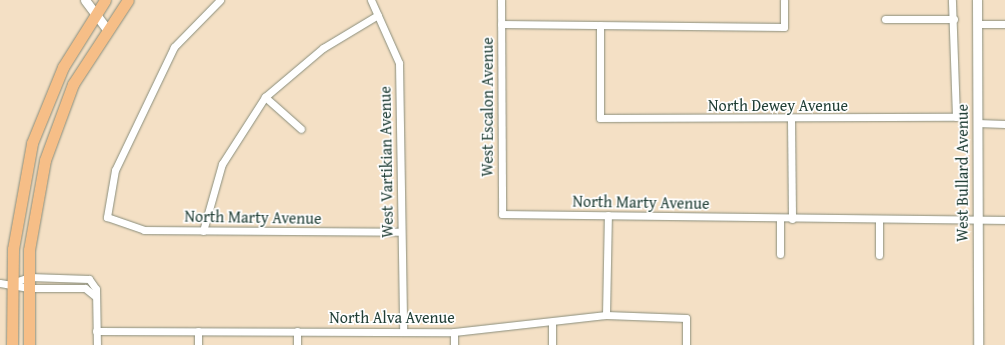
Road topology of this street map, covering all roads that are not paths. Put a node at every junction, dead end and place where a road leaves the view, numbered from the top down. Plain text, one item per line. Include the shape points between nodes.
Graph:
1 (85, 0) edge
2 (105, 0) edge
3 (128, 0) edge
4 (220, 0) edge
5 (371, 0) edge
6 (501, 0) edge
7 (784, 0) edge
8 (952, 0) edge
9 (977, 0) edge
10 (96, 12) junction
11 (378, 15) junction
12 (885, 19) dead end
13 (954, 19) junction
14 (501, 24) junction
15 (977, 24) junction
16 (1005, 24) edge
17 (600, 25) junction
18 (106, 28) junction
19 (265, 97) junction
20 (956, 117) joint
21 (791, 120) junction
22 (977, 123) junction
23 (1005, 124) edge
24 (301, 129) dead end
25 (502, 214) joint
26 (608, 215) junction
27 (780, 219) junction
28 (792, 219) junction
29 (879, 219) junction
30 (978, 220) junction
31 (1005, 220) edge
32 (203, 231) junction
33 (400, 232) junction
34 (780, 254) dead end
35 (879, 255) dead end
36 (0, 283) edge
37 (12, 283) junction
38 (29, 283) junction
39 (96, 297) junction
40 (606, 315) junction
41 (552, 322) junction
42 (403, 330) junction
43 (96, 331) junction
44 (198, 331) junction
45 (297, 331) junction
46 (454, 332) junction
47 (12, 345) edge
48 (29, 345) edge
49 (97, 345) edge
50 (198, 345) edge
51 (297, 345) edge
52 (454, 345) edge
53 (552, 345) edge
54 (686, 345) edge
55 (978, 345) edge

1 - 10 street
2 - 10 main road
3 - 18 main road
4 - 32 street, North Marty Avenue via 174,47 115,170 107,217 144,230
5 - 11 street, West Vartikian Avenue
6 - 14 street, West Escalon Avenue
7 - 17 street via 784,27
8 - 13 street, West Bullard Avenue
9 - 15 street, West Bullard Avenue
10 - 18 street
10 - 37 main road via 63,67 32,143 16,214
11 - 19 street via 323,48
11 - 33 street, West Vartikian Avenue via 399,63
12 - 13 street
13 - 20 street, West Bullard Avenue
14 - 17 street
14 - 25 street, West Escalon Avenue
15 - 16 street
15 - 22 street, West Bullard Avenue
17 - 21 street, North Dewey Avenue via 600,118
18 - 38 main road via 73,84 44,160 33,219
19 - 24 street
19 - 32 street via 222,164
20 - 21 street, North Dewey Avenue
21 - 28 street
22 - 23 street
22 - 30 street, West Bullard Avenue
25 - 26 street, North Marty Avenue
26 - 27 street, North Marty Avenue
26 - 40 street
27 - 28 street, North Marty Avenue
27 - 34 street
28 - 29 street, North Marty Avenue
29 - 30 street, North Marty Avenue
29 - 35 street
30 - 31 street, North Marty Avenue
30 - 55 street, West Bullard Avenue
32 - 33 street, North Marty Avenue
33 - 42 street, West Vartikian Avenue
36 - 37 street
37 - 38 street
37 - 38 street
37 - 47 main road
38 - 39 street via 85,288
38 - 39 street via 85,278 93,283
38 - 48 main road
39 - 43 street
40 - 41 street, North Alva Avenue
40 - 54 street, North Alva Avenue via 686,318
41 - 46 street, North Alva Avenue
41 - 53 street
42 - 45 street, North Alva Avenue
42 - 46 street, North Alva Avenue
43 - 44 street, North Alva Avenue
43 - 49 street
44 - 45 street, North Alva Avenue
44 - 50 street
45 - 51 street
46 - 52 street

